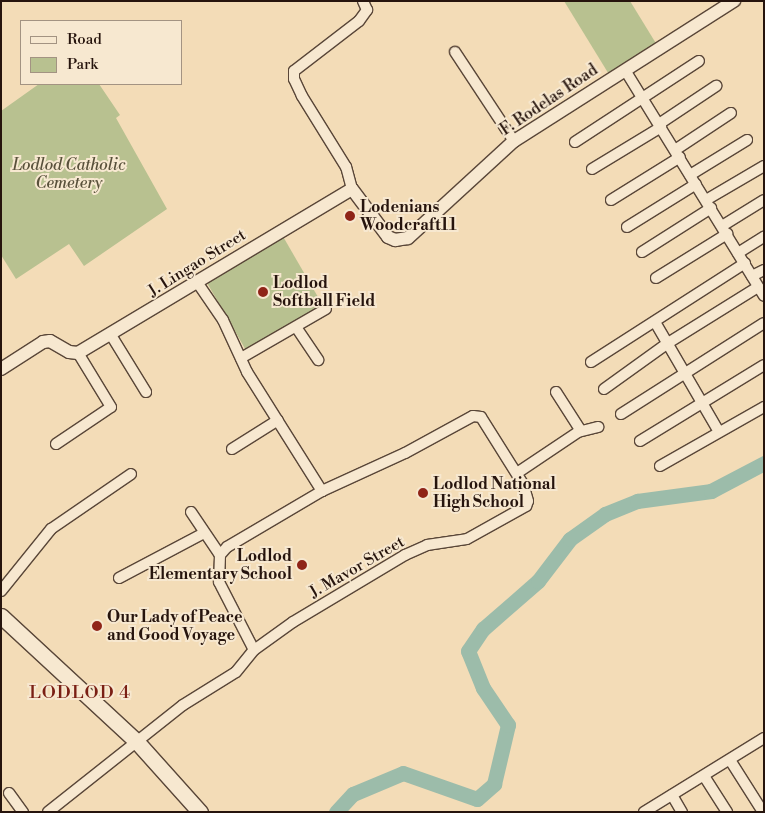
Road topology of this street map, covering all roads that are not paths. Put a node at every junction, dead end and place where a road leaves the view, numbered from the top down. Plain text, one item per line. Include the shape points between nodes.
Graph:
1 (363, 1) edge
2 (734, 1) edge
3 (455, 52) dead end
4 (699, 61) dead end
5 (625, 70) junction
6 (716, 86) dead end
7 (643, 99) junction
8 (731, 113) dead end
9 (660, 125) junction
10 (747, 140) dead end
11 (514, 141) junction
12 (575, 142) dead end
13 (677, 154) junction
14 (764, 166) edge
15 (592, 168) dead end
16 (690, 174) junction
17 (696, 184) junction
18 (352, 189) junction
19 (611, 200) dead end
20 (764, 200) edge
21 (708, 204) junction
22 (627, 227) dead end
23 (725, 230) junction
24 (764, 236) edge
25 (642, 252) dead end
26 (738, 252) junction
27 (745, 263) junction
28 (764, 270) edge
29 (752, 276) junction
30 (656, 278) dead end
31 (197, 282) junction
32 (761, 292) edge
33 (326, 309) dead end
34 (655, 322) junction
35 (764, 323) edge
36 (296, 326) junction
37 (111, 336) junction
38 (668, 343) junction
39 (78, 353) junction
40 (242, 358) junction
41 (318, 360) dead end
42 (591, 362) dead end
43 (764, 365) edge
44 (1, 369) edge
45 (684, 372) junction
46 (604, 389) dead end
47 (146, 392) dead end
48 (556, 392) dead end
49 (702, 402) junction
50 (764, 406) edge
51 (621, 414) dead end
52 (278, 420) junction
53 (598, 427) dead end
54 (581, 431) junction
55 (720, 432) junction
56 (640, 441) dead end
57 (56, 444) dead end
58 (232, 449) dead end
59 (660, 466) dead end
60 (517, 473) junction
61 (131, 474) dead end
62 (322, 491) junction
63 (191, 512) dead end
64 (204, 533) junction
65 (220, 555) junction
66 (120, 578) dead end
67 (1, 591) edge
68 (1, 616) edge
69 (254, 650) junction
70 (764, 738) edge
71 (138, 743) junction
72 (730, 760) junction
73 (704, 776) junction
74 (9, 793) dead end
75 (672, 795) junction
76 (23, 812) edge
77 (48, 812) edge
78 (200, 812) edge
79 (644, 812) edge
80 (682, 812) edge
81 (727, 812) edge
82 (763, 812) edge

1 - 18 street via 367,10 359,21 294,71 302,96 346,167
2 - 5 street, F. Rodelas Road
3 - 11 street
4 - 7 street
5 - 7 street
5 - 11 street, F. Rodelas Road
6 - 9 street
7 - 9 street
7 - 12 street
8 - 13 street
9 - 13 street
9 - 15 street
10 - 16 street
11 - 18 street, F. Rodelas Road via 417,231 402,240 395,240 375,223
13 - 16 street
13 - 19 street
14 - 21 street
16 - 17 street
17 - 21 street
17 - 22 street
18 - 31 street, J. Lingao Street
20 - 23 street
21 - 23 street
21 - 25 street
23 - 26 street
23 - 30 street
24 - 26 street
26 - 27 street
27 - 29 street
27 - 34 street
28 - 29 street
29 - 32 street
31 - 37 street, J. Lingao Street
31 - 40 street via 223,320
32 - 38 street
33 - 36 street
34 - 38 street
34 - 42 street
35 - 45 street
36 - 40 street
36 - 41 street
37 - 39 street, J. Lingao Street
37 - 47 street
38 - 45 street
38 - 46 street
39 - 44 street via 50,341 44,342
39 - 57 street via 111,407
40 - 52 street
43 - 49 street
45 - 49 street
45 - 51 street
48 - 54 street
49 - 55 street
49 - 56 street
50 - 55 street
52 - 58 street
52 - 62 street
53 - 54 street
54 - 60 street
55 - 59 street
60 - 62 street, J. Mavor Street via 481,417 473,416 405,453
60 - 69 street, J. Mavor Street via 528,501 526,506 467,539 427,545 404,555 293,622
61 - 67 street via 52,529
62 - 65 street via 227,547
63 - 64 street
64 - 65 street
64 - 66 street
65 - 69 street via 218,573 221,589
68 - 71 main road
69 - 71 street, J. Mavor Street via 244,665 188,701
70 - 72 street
71 - 77 street, J. Mavor Street
71 - 78 main road
72 - 73 street
72 - 82 street
73 - 75 street
73 - 81 street
74 - 76 street
75 - 79 street
75 - 80 street

